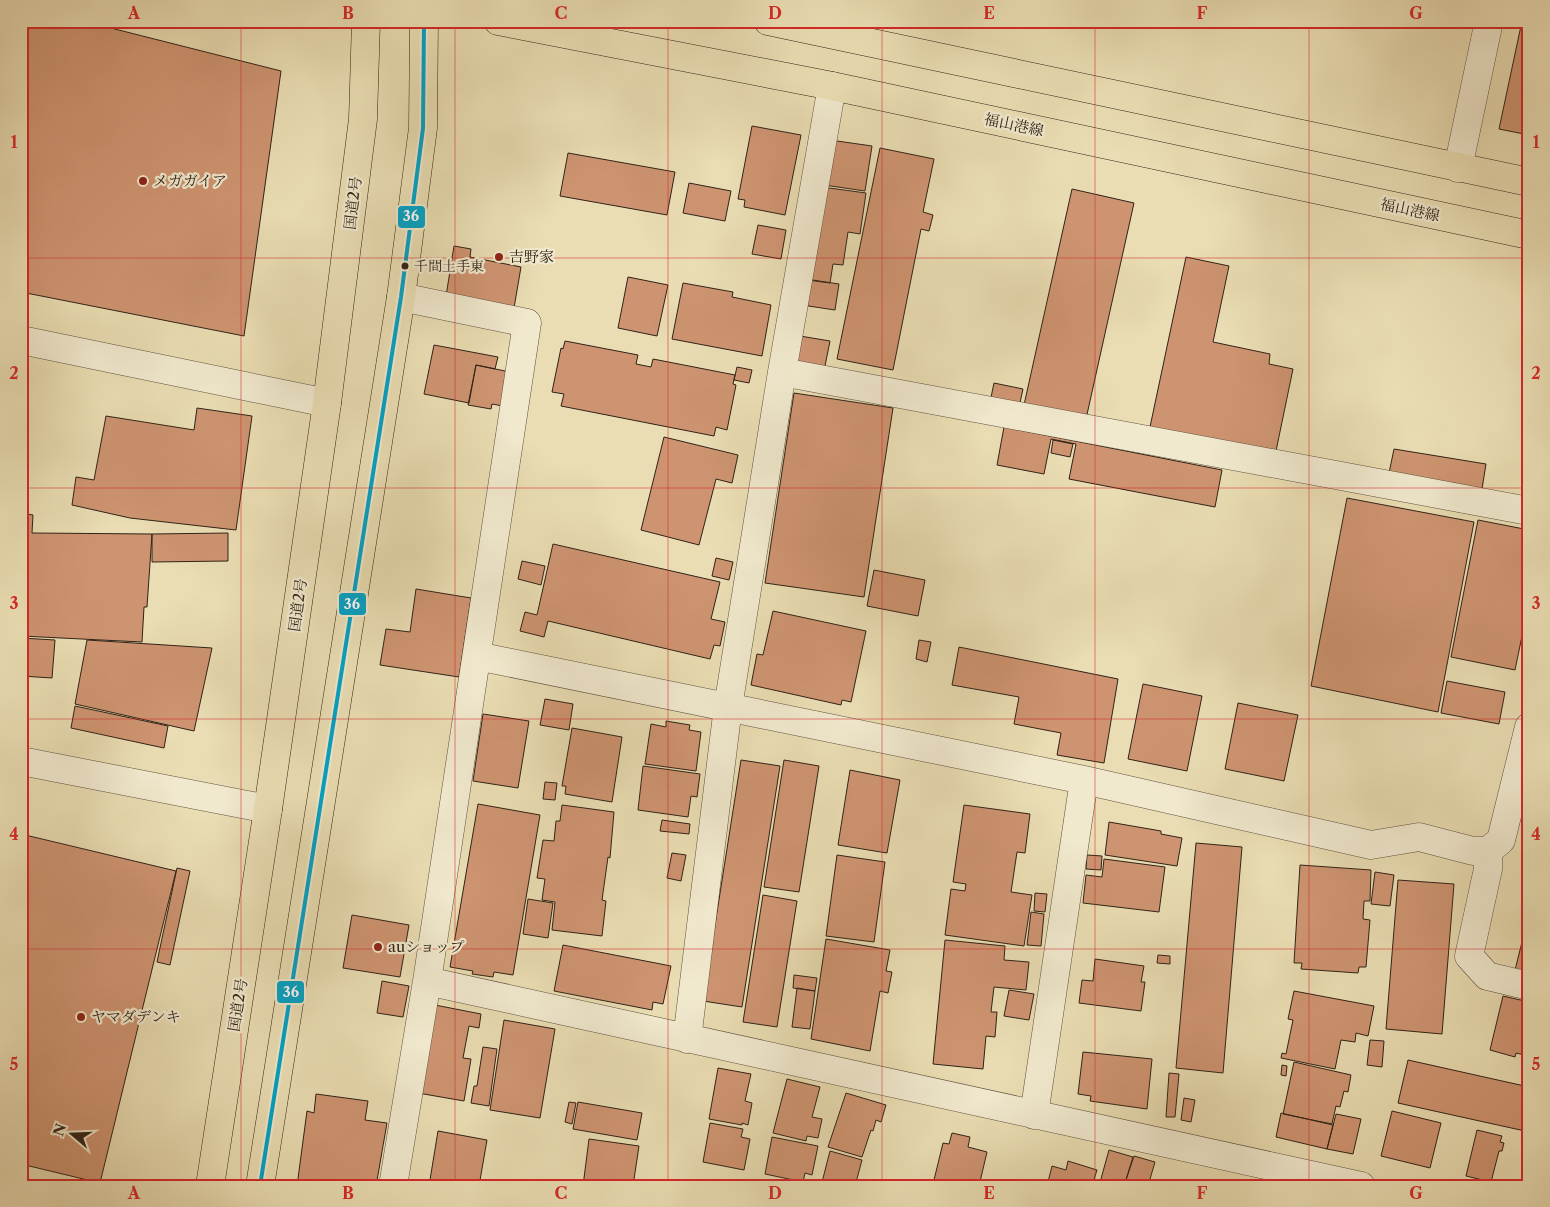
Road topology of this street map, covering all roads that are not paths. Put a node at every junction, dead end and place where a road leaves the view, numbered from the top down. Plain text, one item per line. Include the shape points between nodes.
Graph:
1 (366, 21) edge
2 (424, 21) edge
3 (498, 21) edge
4 (768, 21) edge
5 (1489, 21) edge
6 (832, 86) junction
7 (1458, 168) junction
8 (1529, 182) edge
9 (1529, 235) edge
10 (401, 297) junction
11 (21, 340) edge
12 (782, 372) junction
13 (327, 403) junction
14 (1529, 511) edge
15 (477, 656) junction
16 (728, 707) junction
17 (1529, 727) edge
18 (21, 761) edge
19 (1084, 780) junction
20 (268, 809) junction
21 (1488, 851) junction
22 (427, 981) junction
23 (1529, 986) edge
24 (687, 1039) junction
25 (1034, 1115) junction
26 (210, 1186) edge
27 (260, 1186) edge
28 (393, 1186) edge
29 (1361, 1186) edge

1 - 13 main road, 国道2号 via 364,119
2 - 10 main road via 423,128
3 - 6 main road, 福山港線
4 - 7 main road
5 - 7 street
6 - 9 main road, 福山港線
6 - 12 street
7 - 8 main road
10 - 15 street via 528,323
10 - 27 main road
11 - 13 street
12 - 14 street
12 - 16 street
13 - 20 main road, 国道2号
15 - 16 street
15 - 22 street
16 - 19 street
16 - 24 street
17 - 21 street via 1501,840
18 - 20 street
19 - 21 street via 1371,845 1419,837 1473,851
19 - 25 street
20 - 26 main road, 国道2号
21 - 23 street via 1488,869 1469,956 1487,976
22 - 24 street
22 - 28 street
24 - 25 street
25 - 29 street

